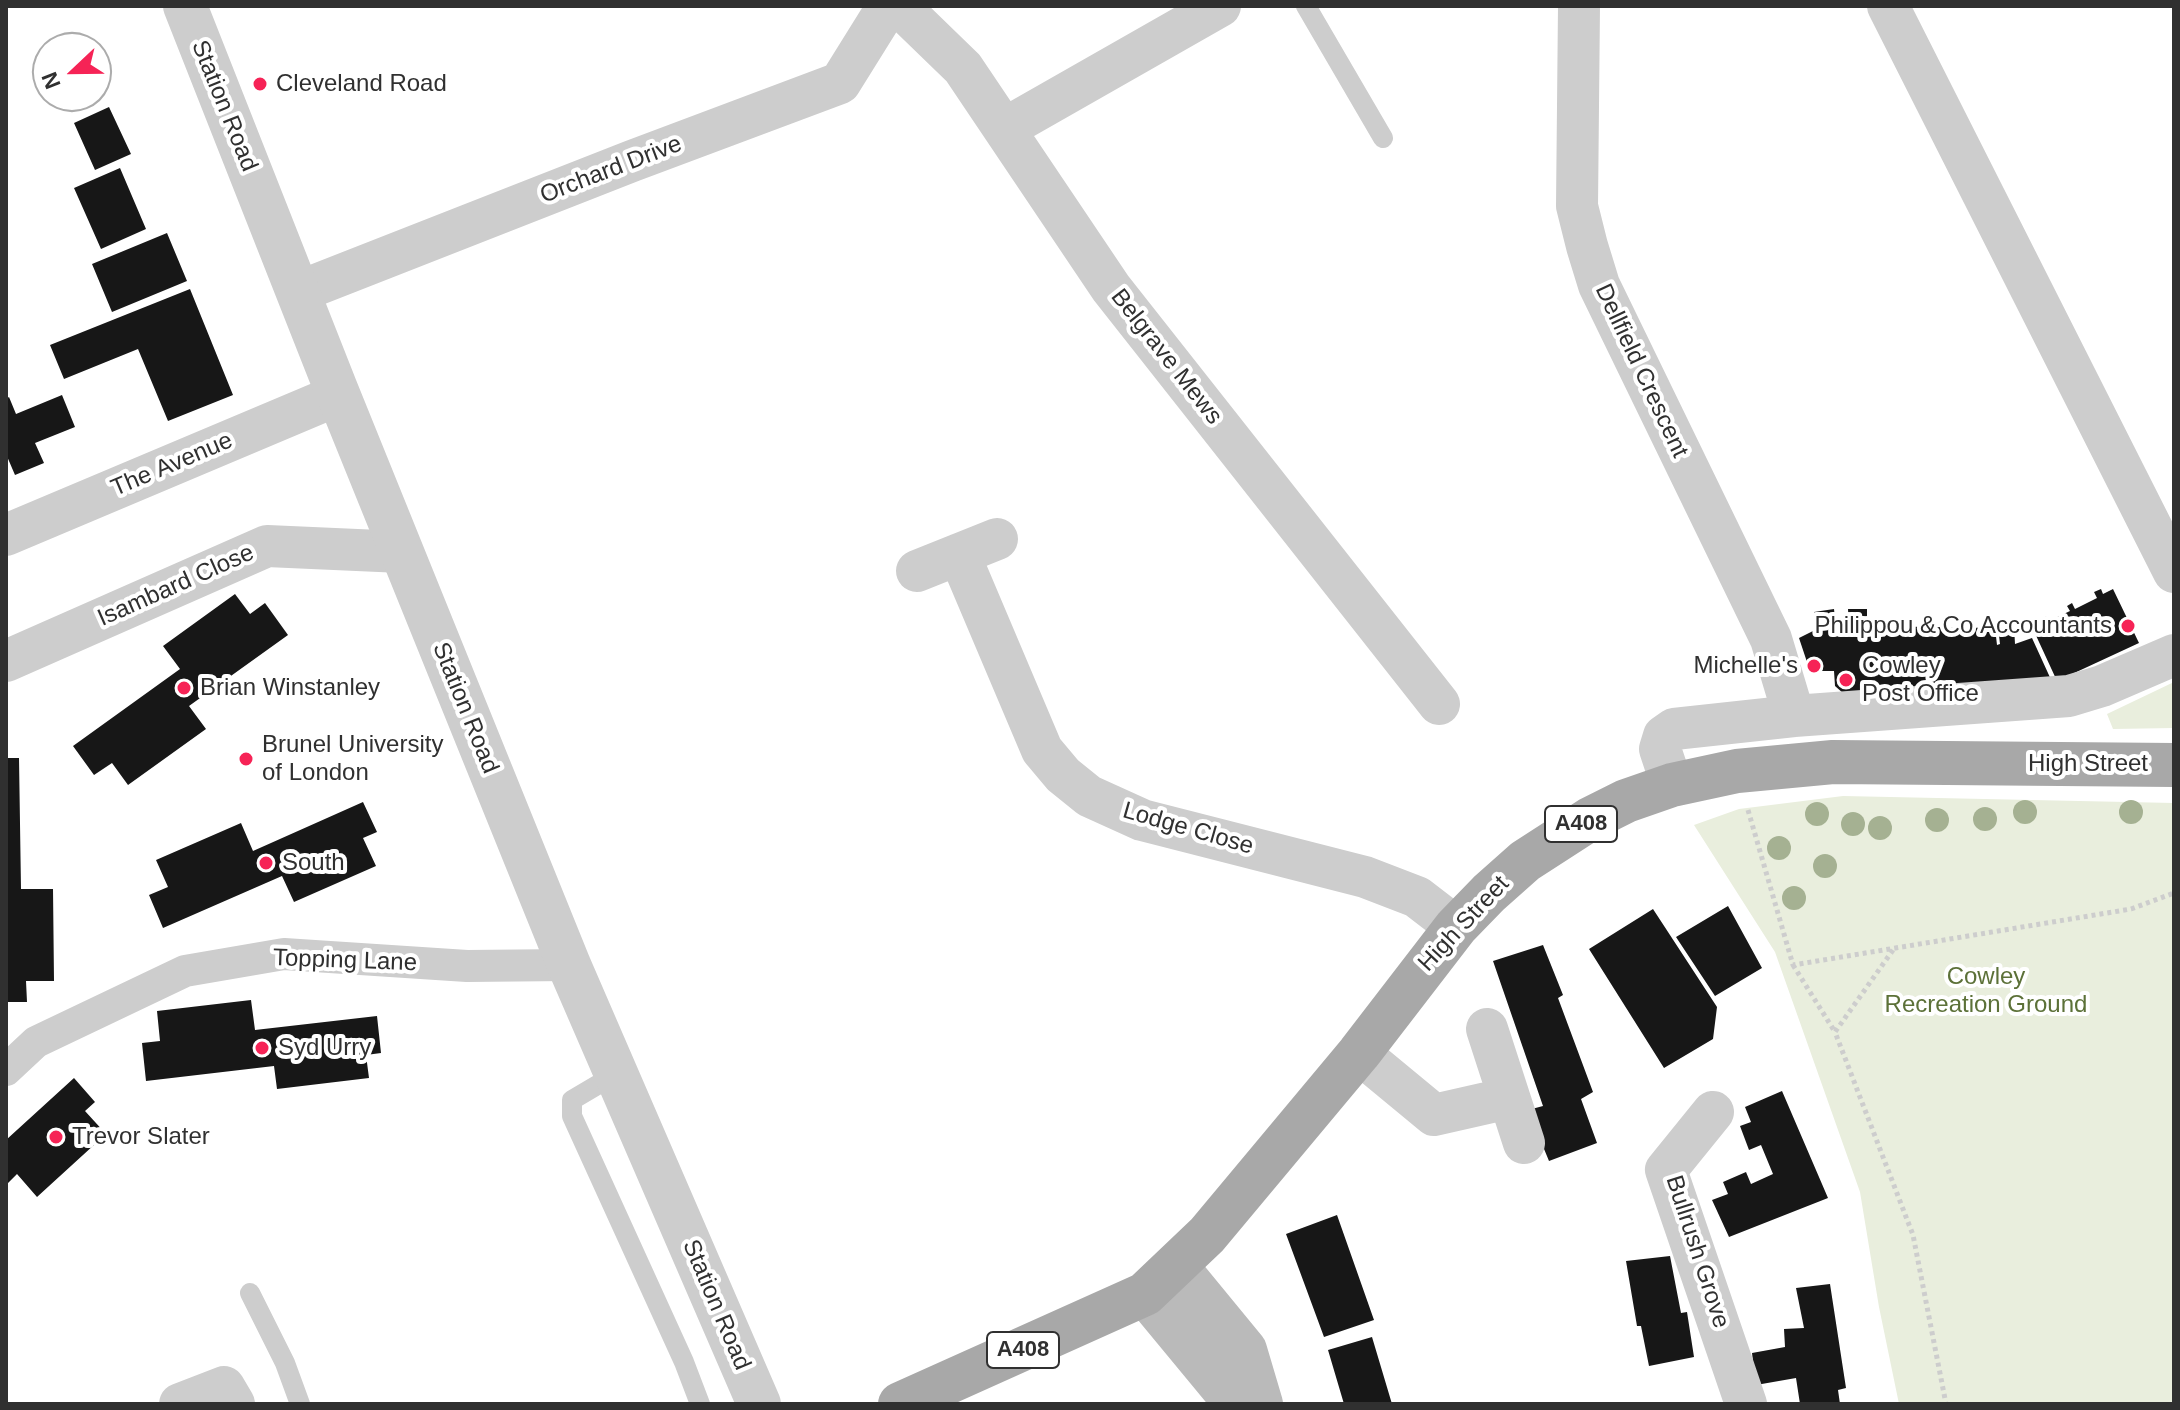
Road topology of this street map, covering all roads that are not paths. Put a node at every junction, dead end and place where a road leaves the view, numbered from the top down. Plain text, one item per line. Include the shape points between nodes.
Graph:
1 (185, 6) edge
2 (888, 6) edge
3 (899, 6) edge
4 (1220, 6) edge
5 (1306, 6) edge
6 (1579, 6) edge
7 (1888, 6) edge
8 (1004, 129) junction
9 (1383, 138) dead end
10 (298, 292) junction
11 (338, 395) junction
12 (6, 535) edge
13 (997, 539) dead end
14 (402, 552) junction
15 (959, 554) junction
16 (917, 571) dead end
17 (2174, 572) edge
18 (2174, 655) edge
19 (6, 661) edge
20 (1439, 704) dead end
21 (1794, 716) junction
22 (2174, 765) edge
23 (1672, 785) junction
24 (1456, 927) junction
25 (569, 965) junction
26 (1487, 1029) dead end
27 (1359, 1053) junction
28 (6, 1070) edge
29 (616, 1074) junction
30 (1509, 1098) junction
31 (1713, 1112) dead end
32 (1524, 1143) dead end
33 (1160, 1280) junction
34 (250, 1293) dead end
35 (180, 1404) edge
36 (234, 1404) edge
37 (300, 1404) edge
38 (700, 1404) edge
39 (759, 1404) edge
40 (900, 1404) edge
41 (1236, 1404) edge
42 (1261, 1404) edge
43 (1746, 1404) edge

1 - 10 street, Station Road
2 - 10 street, Orchard Drive via 840,83
3 - 8 street, Belgrave Mews via 963,68
4 - 8 street
5 - 9 lane
6 - 21 street, Dellfield Crescent via 1577,206 1587,246 1599,285 1771,639
7 - 17 street
8 - 20 street, Belgrave Mews via 1111,288
10 - 11 street, Station Road
11 - 12 street, The Avenue
11 - 14 street, Station Road
13 - 15 street
14 - 19 street, Isambard Close via 267,546
14 - 25 street, Station Road
15 - 16 street
15 - 24 street, Lodge Close via 1042,750 1089,796 1142,820 1365,877 1417,897
18 - 21 street via 2069,696
21 - 23 street via 1674,729 1664,736 1660,749
22 - 23 main road, High Street / A408 via 1833,762 1737,771
23 - 24 main road, High Street / A408 via 1626,801 1556,839
24 - 27 main road, High Street / A408
25 - 28 street, Topping Lane via 467,966 284,954 185,971 36,1042
25 - 29 street, Station Road
26 - 30 street
27 - 30 street via 1434,1115
27 - 33 main road, High Street / A408 via 1207,1235
29 - 38 lane via 572,1100 572,1116
29 - 39 street, Station Road
30 - 32 street
31 - 43 street, Bullrush Grove via 1666,1170
33 - 40 main road, High Street / A408
33 - 41 main road
33 - 42 main road via 1245,1350
34 - 37 lane
35 - 36 street via 224,1387

